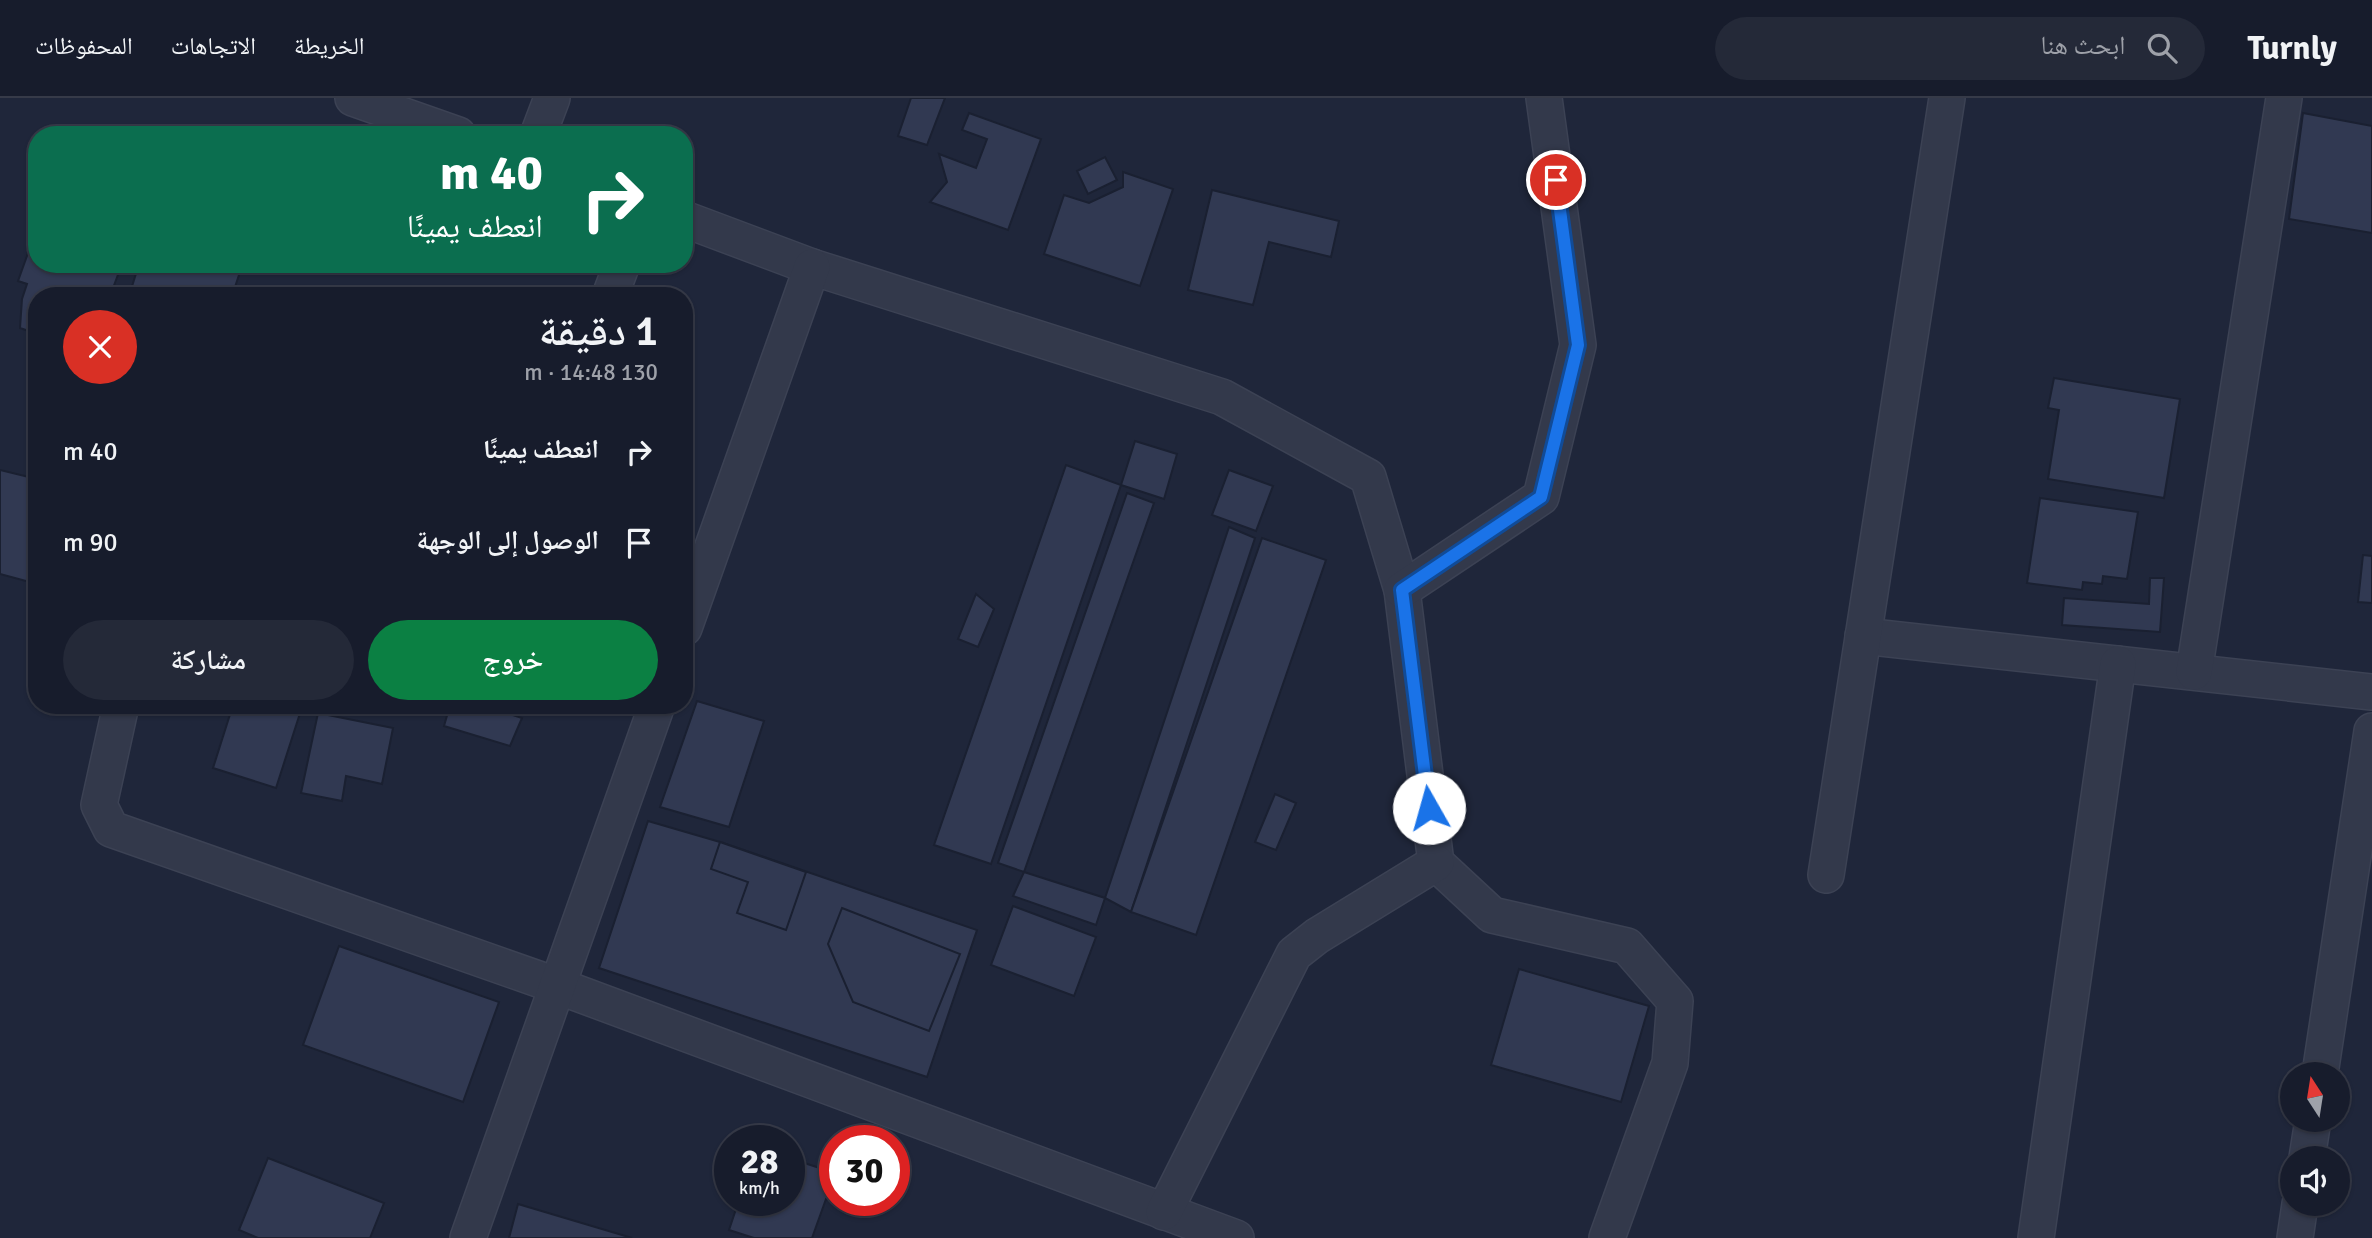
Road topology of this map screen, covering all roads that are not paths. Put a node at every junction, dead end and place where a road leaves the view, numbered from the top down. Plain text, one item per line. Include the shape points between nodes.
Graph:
1 (353, 98) edge
2 (552, 98) edge
3 (1544, 98) edge
4 (1947, 98) edge
5 (2284, 98) edge
6 (432, 126) edge
7 (541, 126) edge
8 (693, 222) edge
9 (812, 267) junction
10 (1402, 590) junction
11 (693, 603) edge
12 (1863, 636) junction
13 (2119, 664) junction
14 (2194, 672) junction
15 (2372, 692) edge
16 (119, 714) edge
17 (654, 714) edge
18 (2372, 731) edge
19 (1436, 863) junction
20 (1826, 876) dead end
21 (558, 986) junction
22 (2321, 1062) edge
23 (1164, 1212) junction
24 (2298, 1216) edge
25 (468, 1238) edge
26 (1236, 1238) edge
27 (1607, 1238) edge
28 (2036, 1238) edge
29 (2295, 1238) edge

1 - 6 street
2 - 7 street
3 - 10 street via 1578,345 1541,497
4 - 12 street
5 - 14 street
8 - 9 street
9 - 10 street via 1222,397 1276,426 1368,477
9 - 11 street
10 - 19 street
12 - 13 street
12 - 20 street
13 - 14 street
13 - 28 street
14 - 15 street
16 - 21 street via 99,805 111,829
17 - 21 street
18 - 22 street
19 - 23 street via 1294,954
19 - 27 street via 1492,915 1627,946 1675,1001 1670,1063
21 - 23 street
21 - 25 street
23 - 26 street
24 - 29 street

